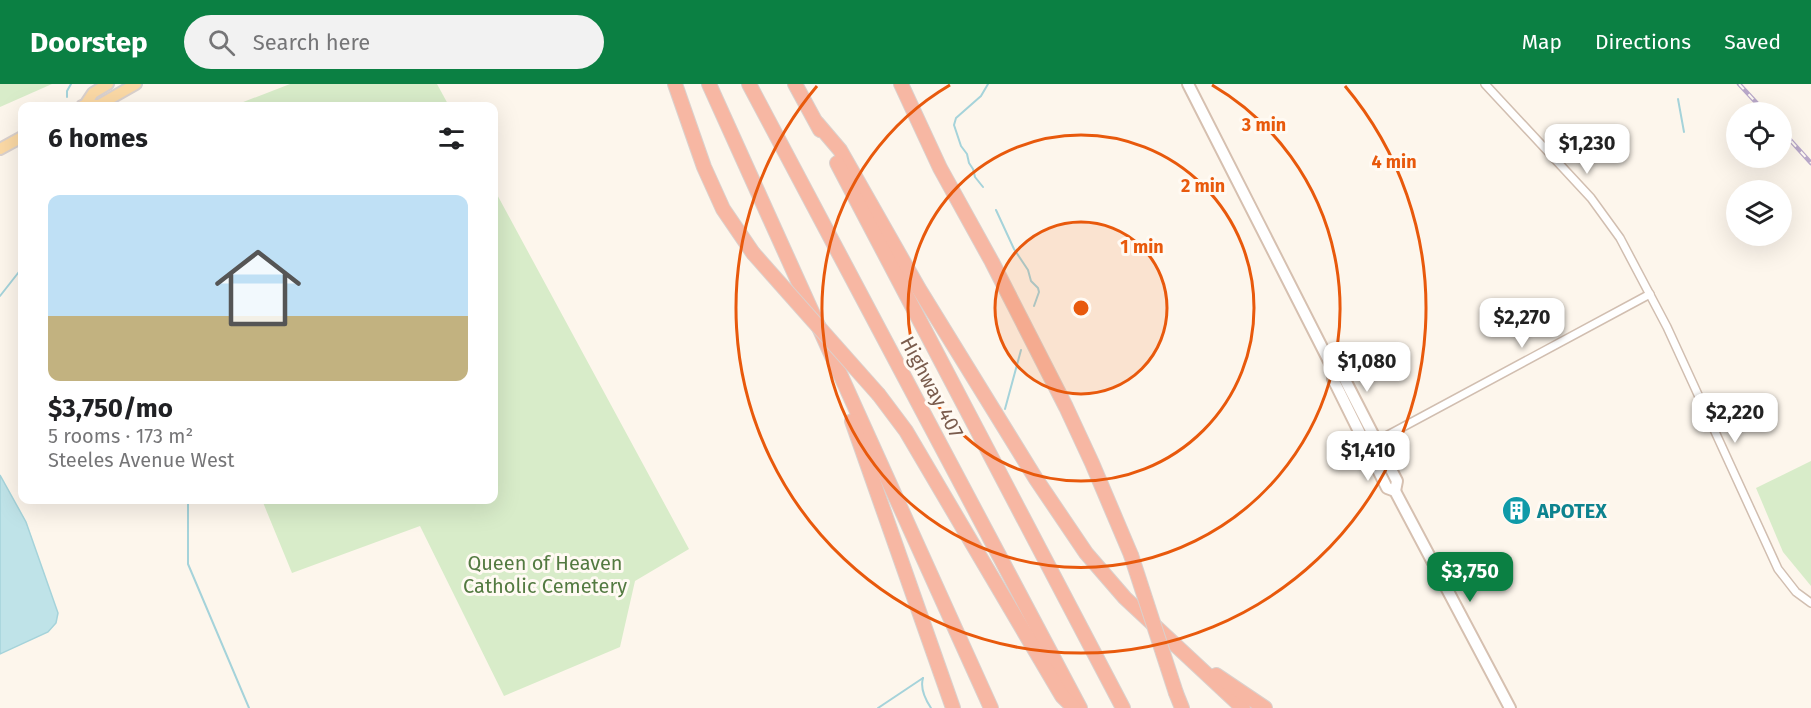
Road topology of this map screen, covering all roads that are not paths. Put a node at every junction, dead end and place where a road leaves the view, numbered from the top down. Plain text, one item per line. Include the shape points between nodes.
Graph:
1 (108, 84) edge
2 (136, 84) edge
3 (675, 84) edge
4 (709, 84) edge
5 (749, 84) edge
6 (795, 84) edge
7 (901, 84) edge
8 (1188, 84) edge
9 (1485, 84) edge
10 (87, 102) edge
11 (104, 102) edge
12 (817, 123) junction
13 (18, 139) edge
14 (0, 149) edge
15 (1650, 294) junction
16 (842, 378) junction
17 (1372, 444) junction
18 (1811, 603) edge
19 (1189, 658) junction
20 (952, 708) edge
21 (991, 708) edge
22 (1074, 708) edge
23 (1080, 708) edge
24 (1123, 708) edge
25 (1182, 708) edge
26 (1243, 708) edge
27 (1265, 708) edge
28 (1510, 708) edge

1 - 10 main road
2 - 11 main road
3 - 22 highway, bridge via 723,209 753,253 906,431 1062,696
4 - 16 highway
5 - 23 highway, Highway 407
6 - 12 highway, Highway 407
7 - 25 highway, bridge via 1092,463 1131,555
8 - 17 main road via 1334,371 1342,374
9 - 15 street via 1591,198 1620,238
12 - 19 highway via 840,150 919,289 1086,554 1125,598
12 - 24 highway, Highway 407
13 - 14 main road
15 - 17 street
15 - 18 street via 1778,569 1796,592
16 - 20 highway via 851,417
16 - 21 highway
17 - 28 main road via 1397,481 1395,491
19 - 26 highway
19 - 27 highway

